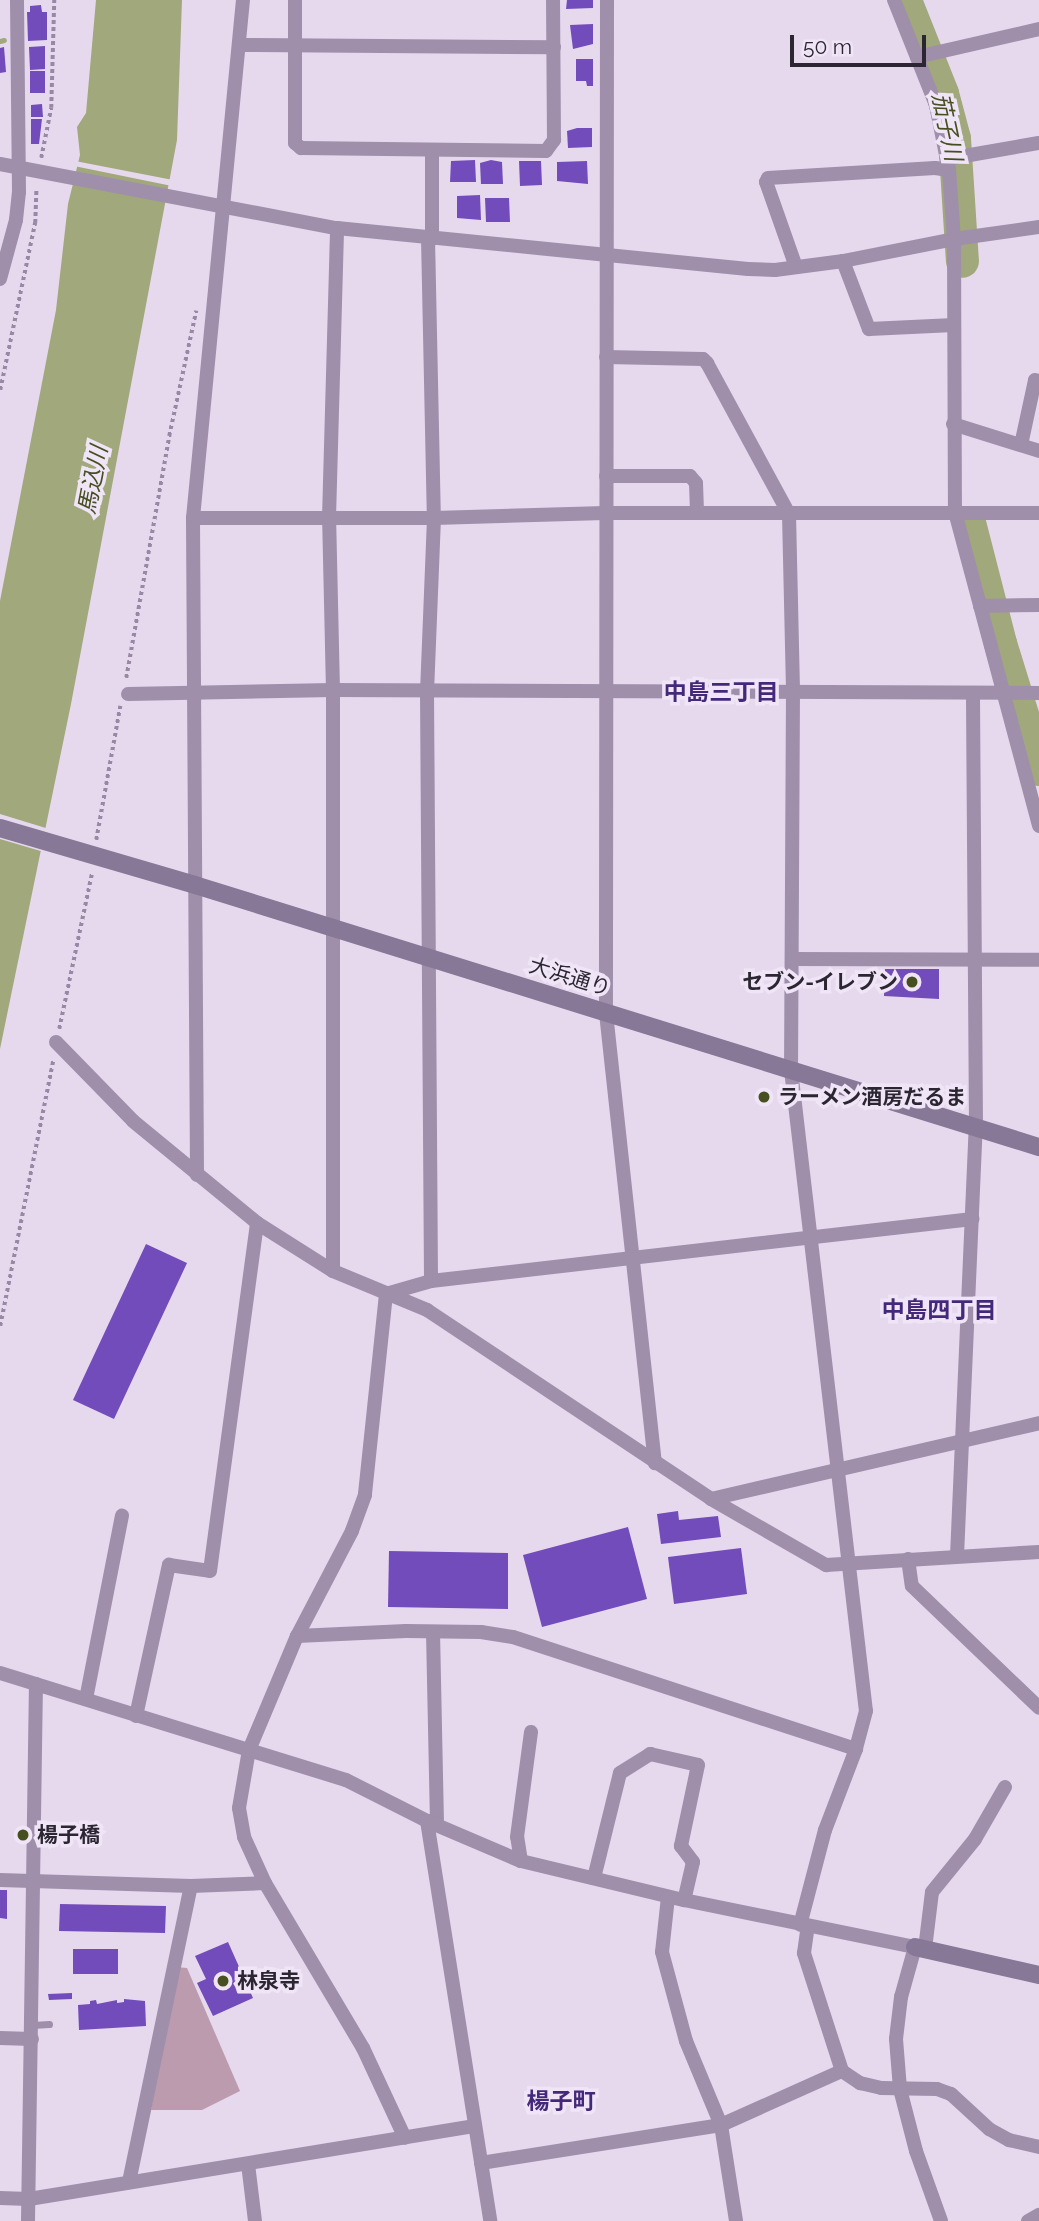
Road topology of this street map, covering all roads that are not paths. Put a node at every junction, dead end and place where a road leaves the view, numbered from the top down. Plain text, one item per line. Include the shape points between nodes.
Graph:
1 (17, 0) edge
2 (243, 0) edge
3 (295, 0) edge
4 (553, 0) edge
5 (607, 0) edge
6 (894, 0) edge
7 (1039, 29) edge
8 (239, 45) junction
9 (295, 47) junction
10 (554, 47) junction
11 (924, 56) junction
12 (1039, 143) edge
13 (432, 151) junction
14 (952, 161) junction
15 (0, 164) edge
16 (20, 168) junction
17 (224, 207) junction
18 (1039, 227) edge
19 (337, 228) junction
20 (430, 238) junction
21 (959, 238) junction
22 (604, 255) junction
23 (843, 261) junction
24 (796, 267) junction
25 (0, 279) edge
26 (954, 325) junction
27 (606, 357) junction
28 (1039, 381) edge
29 (953, 424) junction
30 (1020, 445) junction
31 (1039, 451) edge
32 (606, 476) junction
33 (955, 512) junction
34 (605, 513) junction
35 (697, 513) junction
36 (1039, 513) edge
37 (789, 514) junction
38 (193, 518) junction
39 (329, 518) junction
40 (434, 518) junction
41 (1039, 605) edge
42 (980, 606) junction
43 (333, 690) junction
44 (194, 691) junction
45 (607, 691) junction
46 (793, 691) junction
47 (427, 692) junction
48 (973, 693) junction
49 (1002, 693) junction
50 (1039, 693) edge
51 (124, 697) road end
52 (1039, 826) edge
53 (0, 828) edge
54 (195, 885) junction
55 (333, 928) junction
56 (429, 957) junction
57 (792, 959) junction
58 (1039, 960) edge
59 (977, 962) junction
60 (606, 1013) junction
61 (56, 1042) road end
62 (791, 1070) junction
63 (976, 1127) junction
64 (1039, 1147) edge
65 (197, 1175) junction
66 (972, 1219) junction
67 (257, 1223) junction
68 (811, 1238) junction
69 (635, 1257) junction
70 (333, 1271) junction
71 (431, 1280) junction
72 (386, 1294) junction
73 (1039, 1423) edge
74 (960, 1441) junction
75 (655, 1463) junction
76 (839, 1470) junction
77 (711, 1499) junction
78 (122, 1515) dead end
79 (1039, 1552) edge
80 (957, 1556) junction
81 (908, 1559) junction
82 (850, 1563) junction
83 (433, 1632) junction
84 (297, 1636) junction
85 (0, 1673) edge
86 (36, 1684) junction
87 (86, 1699) junction
88 (1039, 1708) edge
89 (136, 1716) junction
90 (531, 1732) dead end
91 (856, 1749) junction
92 (249, 1750) junction
93 (1005, 1787) dead end
94 (432, 1823) junction
95 (521, 1861) junction
96 (594, 1878) junction
97 (0, 1880) edge
98 (33, 1880) junction
99 (265, 1883) junction
100 (191, 1885) junction
101 (668, 1896) junction
102 (684, 1900) junction
103 (804, 1925) junction
104 (920, 1948) junction
105 (1039, 1975) edge
106 (49, 2024) dead end
107 (32, 2032) junction
108 (0, 2038) edge
109 (842, 2071) junction
110 (900, 2089) junction
111 (721, 2125) junction
112 (475, 2126) junction
113 (405, 2138) junction
114 (1039, 2147) edge
115 (481, 2163) junction
116 (248, 2164) junction
117 (130, 2182) junction
118 (0, 2198) edge
119 (29, 2199) junction
120 (1039, 2215) edge
121 (28, 2221) edge
122 (255, 2221) edge
123 (490, 2221) edge
124 (736, 2221) edge
125 (941, 2221) edge
126 (1028, 2221) edge

1 - 16 street
2 - 8 street
3 - 9 street
4 - 10 street
5 - 22 street
6 - 11 street
7 - 11 street
8 - 9 street
8 - 17 street
9 - 10 street
9 - 13 street via 295,143 300,148
10 - 13 street via 554,139 546,151
11 - 14 street
12 - 14 street
13 - 20 street
14 - 21 street
14 - 24 street via 934,167 768,178
15 - 16 street
16 - 17 street
16 - 25 street via 16,220
17 - 19 street
17 - 38 street
18 - 21 street
19 - 20 street
19 - 39 street
20 - 22 street
20 - 40 street
21 - 23 street
21 - 26 street
22 - 24 street via 748,269
22 - 27 street
23 - 24 street
23 - 26 street via 869,329
26 - 29 street
27 - 32 street
27 - 37 street via 703,359
28 - 30 street via 1035,380
29 - 30 street
29 - 33 street
30 - 31 street
32 - 34 street
32 - 35 street via 690,476 696,483
33 - 36 street
33 - 37 street
33 - 42 street
34 - 35 street
34 - 40 street
34 - 45 street
35 - 37 street
37 - 46 street
38 - 39 street
38 - 44 street
39 - 40 street
39 - 43 street
40 - 47 street
41 - 42 street
42 - 49 street
43 - 44 street
43 - 47 street
43 - 55 street
44 - 51 street
44 - 54 street
45 - 46 street
45 - 47 street
45 - 60 street
46 - 48 street
46 - 57 street
47 - 56 street
48 - 49 street
48 - 59 street
49 - 50 street
49 - 52 street
53 - 54 street, 大浜通り
54 - 55 street, 大浜通り
54 - 65 street
55 - 56 street, 大浜通り
55 - 70 street
56 - 60 street, 大浜通り
56 - 71 street
57 - 59 street
57 - 62 street
58 - 59 street
59 - 63 street
60 - 62 street, 大浜通り
60 - 69 street
61 - 65 street via 133,1121
62 - 63 street, 大浜通り
62 - 68 street
63 - 64 street, 大浜通り
63 - 66 street
65 - 67 street
66 - 68 street
66 - 74 street
67 - 70 street
67 - 89 street via 210,1571 169,1565
68 - 69 street
68 - 76 street
69 - 71 street
69 - 75 street
70 - 72 street
71 - 72 street
72 - 75 street via 427,1310
72 - 84 street via 365,1495 352,1531
73 - 74 street
74 - 76 street
74 - 80 street
75 - 77 street
76 - 77 street
76 - 82 street
77 - 82 street via 826,1565
78 - 87 street
79 - 80 street
80 - 81 street
81 - 82 street
81 - 88 street via 912,1586
82 - 91 street via 866,1711
83 - 84 street
83 - 91 street via 513,1637
83 - 94 street
84 - 92 street
85 - 86 street
86 - 87 street
86 - 98 street
87 - 89 street
89 - 92 street
90 - 95 street via 517,1837
91 - 103 street via 825,1830
92 - 94 street via 346,1780
92 - 99 street via 239,1808 244,1837
93 - 104 street via 975,1839 932,1892
94 - 95 street
94 - 112 street
95 - 96 street
96 - 101 street
96 - 102 street via 620,1773 650,1754 698,1765 681,1846 693,1862
97 - 98 street
98 - 100 street
98 - 107 street
99 - 100 street
99 - 113 street via 363,2048
100 - 117 street
101 - 102 street
101 - 111 street via 662,1952 686,2041
102 - 103 street
103 - 104 street
103 - 109 street via 804,1953
104 - 105 street
104 - 110 street via 905,1978 896,2039
106 - 107 lane
107 - 108 street
107 - 119 street
109 - 110 street via 860,2083
109 - 111 street
110 - 114 street via 937,2089 951,2094 989,2129 1009,2140
110 - 125 street
111 - 115 street
111 - 124 street
112 - 113 street
112 - 115 street
113 - 116 street
115 - 123 street
116 - 117 street
116 - 122 street
117 - 119 street
118 - 119 street
119 - 121 street
120 - 126 street

